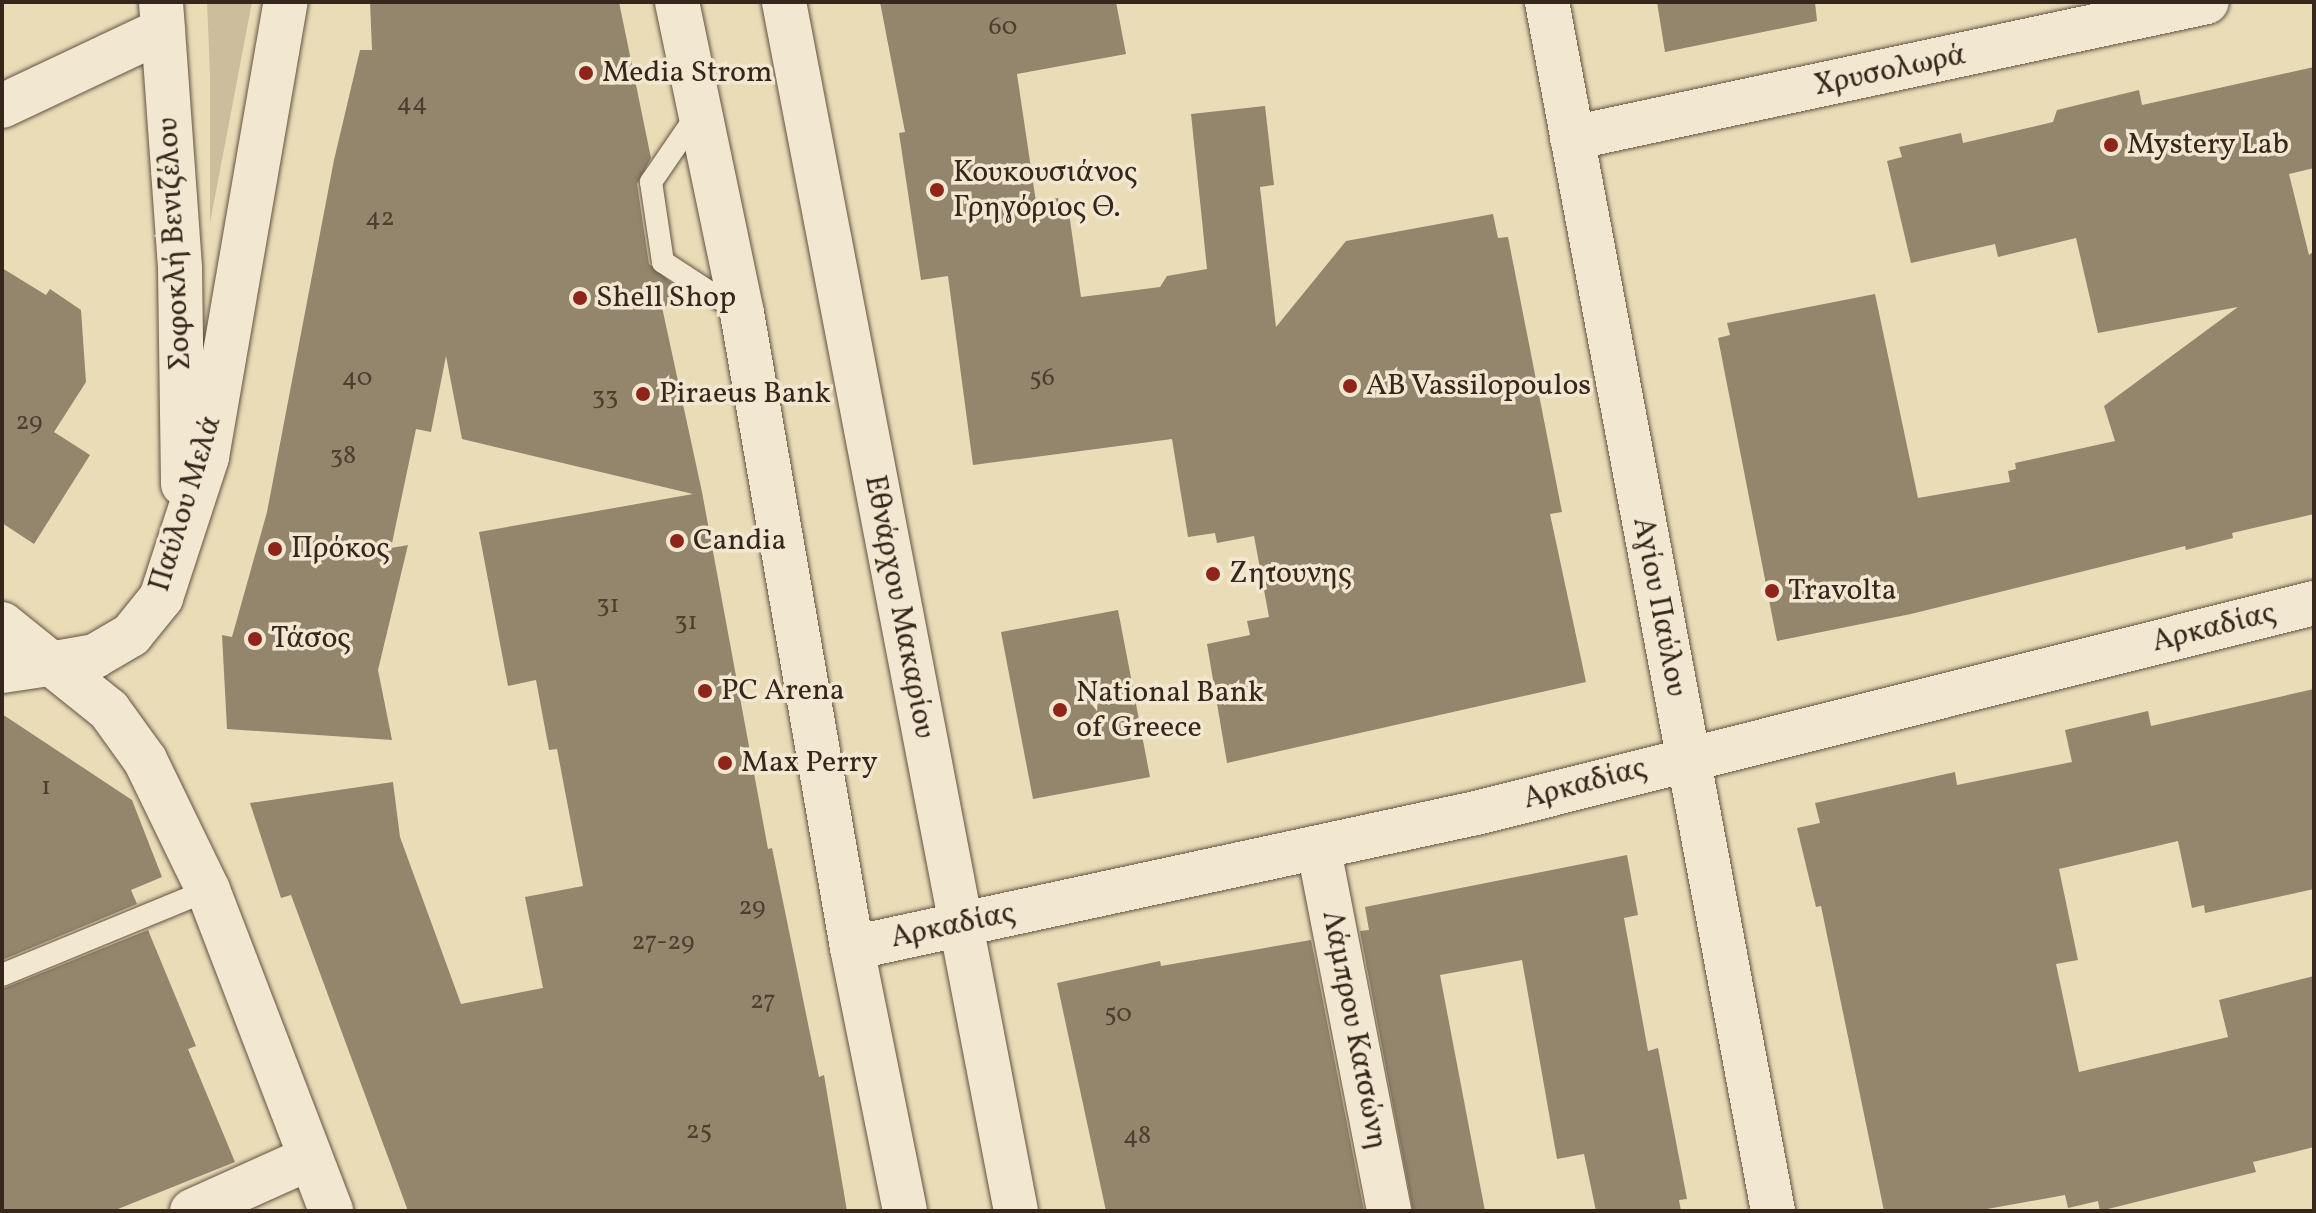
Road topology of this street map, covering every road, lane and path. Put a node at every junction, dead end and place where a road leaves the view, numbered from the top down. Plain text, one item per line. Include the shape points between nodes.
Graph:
1 (286, 2) edge
2 (677, 2) edge
3 (784, 2) edge
4 (1547, 2) edge
5 (2207, 2) edge
6 (2125, 11) edge
7 (162, 16) edge
8 (2, 106) edge
9 (700, 111) junction
10 (1572, 138) junction
11 (742, 313) junction
12 (183, 534) junction
13 (2314, 603) edge
14 (2, 624) edge
15 (55, 663) junction
16 (2, 671) edge
17 (1687, 757) junction
18 (1319, 850) junction
19 (208, 890) junction
20 (960, 924) junction
21 (852, 948) junction
22 (2, 975) edge
23 (310, 1158) junction
24 (192, 1211) edge
25 (331, 1211) edge
26 (905, 1211) edge
27 (1016, 1211) edge
28 (1389, 1211) edge
29 (1773, 1211) edge

1 - 12 street, Παύλου Μελά via 207,457
2 - 9 street
3 - 20 street, Εθνάρχου Μακαρίου
4 - 10 street, Αγίου Παύλου
5 - 6 street, Χρυσολωρά
6 - 10 street, Χρυσολωρά
7 - 8 street
7 - 12 street, Σοφοκλή Βενιζέλου via 180,269
9 - 11 street
9 - 11 lane via 651,182 663,262
10 - 17 street, Αγίου Παύλου
11 - 21 street
12 - 15 street, Παύλου Μελά via 161,598 131,635 95,656
13 - 17 street, Αρκαδίας
14 - 15 street
15 - 16 street, Παύλου Μελά
15 - 19 street via 109,710 145,760
17 - 18 street, Αρκαδίας
17 - 29 street, Αγίου Παύλου
18 - 20 street, Αρκαδίας
18 - 28 street, Λάμπρου Κατσώνη
19 - 22 lane
19 - 23 street
20 - 21 street, Αρκαδίας
20 - 27 street, Εθνάρχου Μακαρίου
21 - 26 street
23 - 24 street
23 - 25 street

